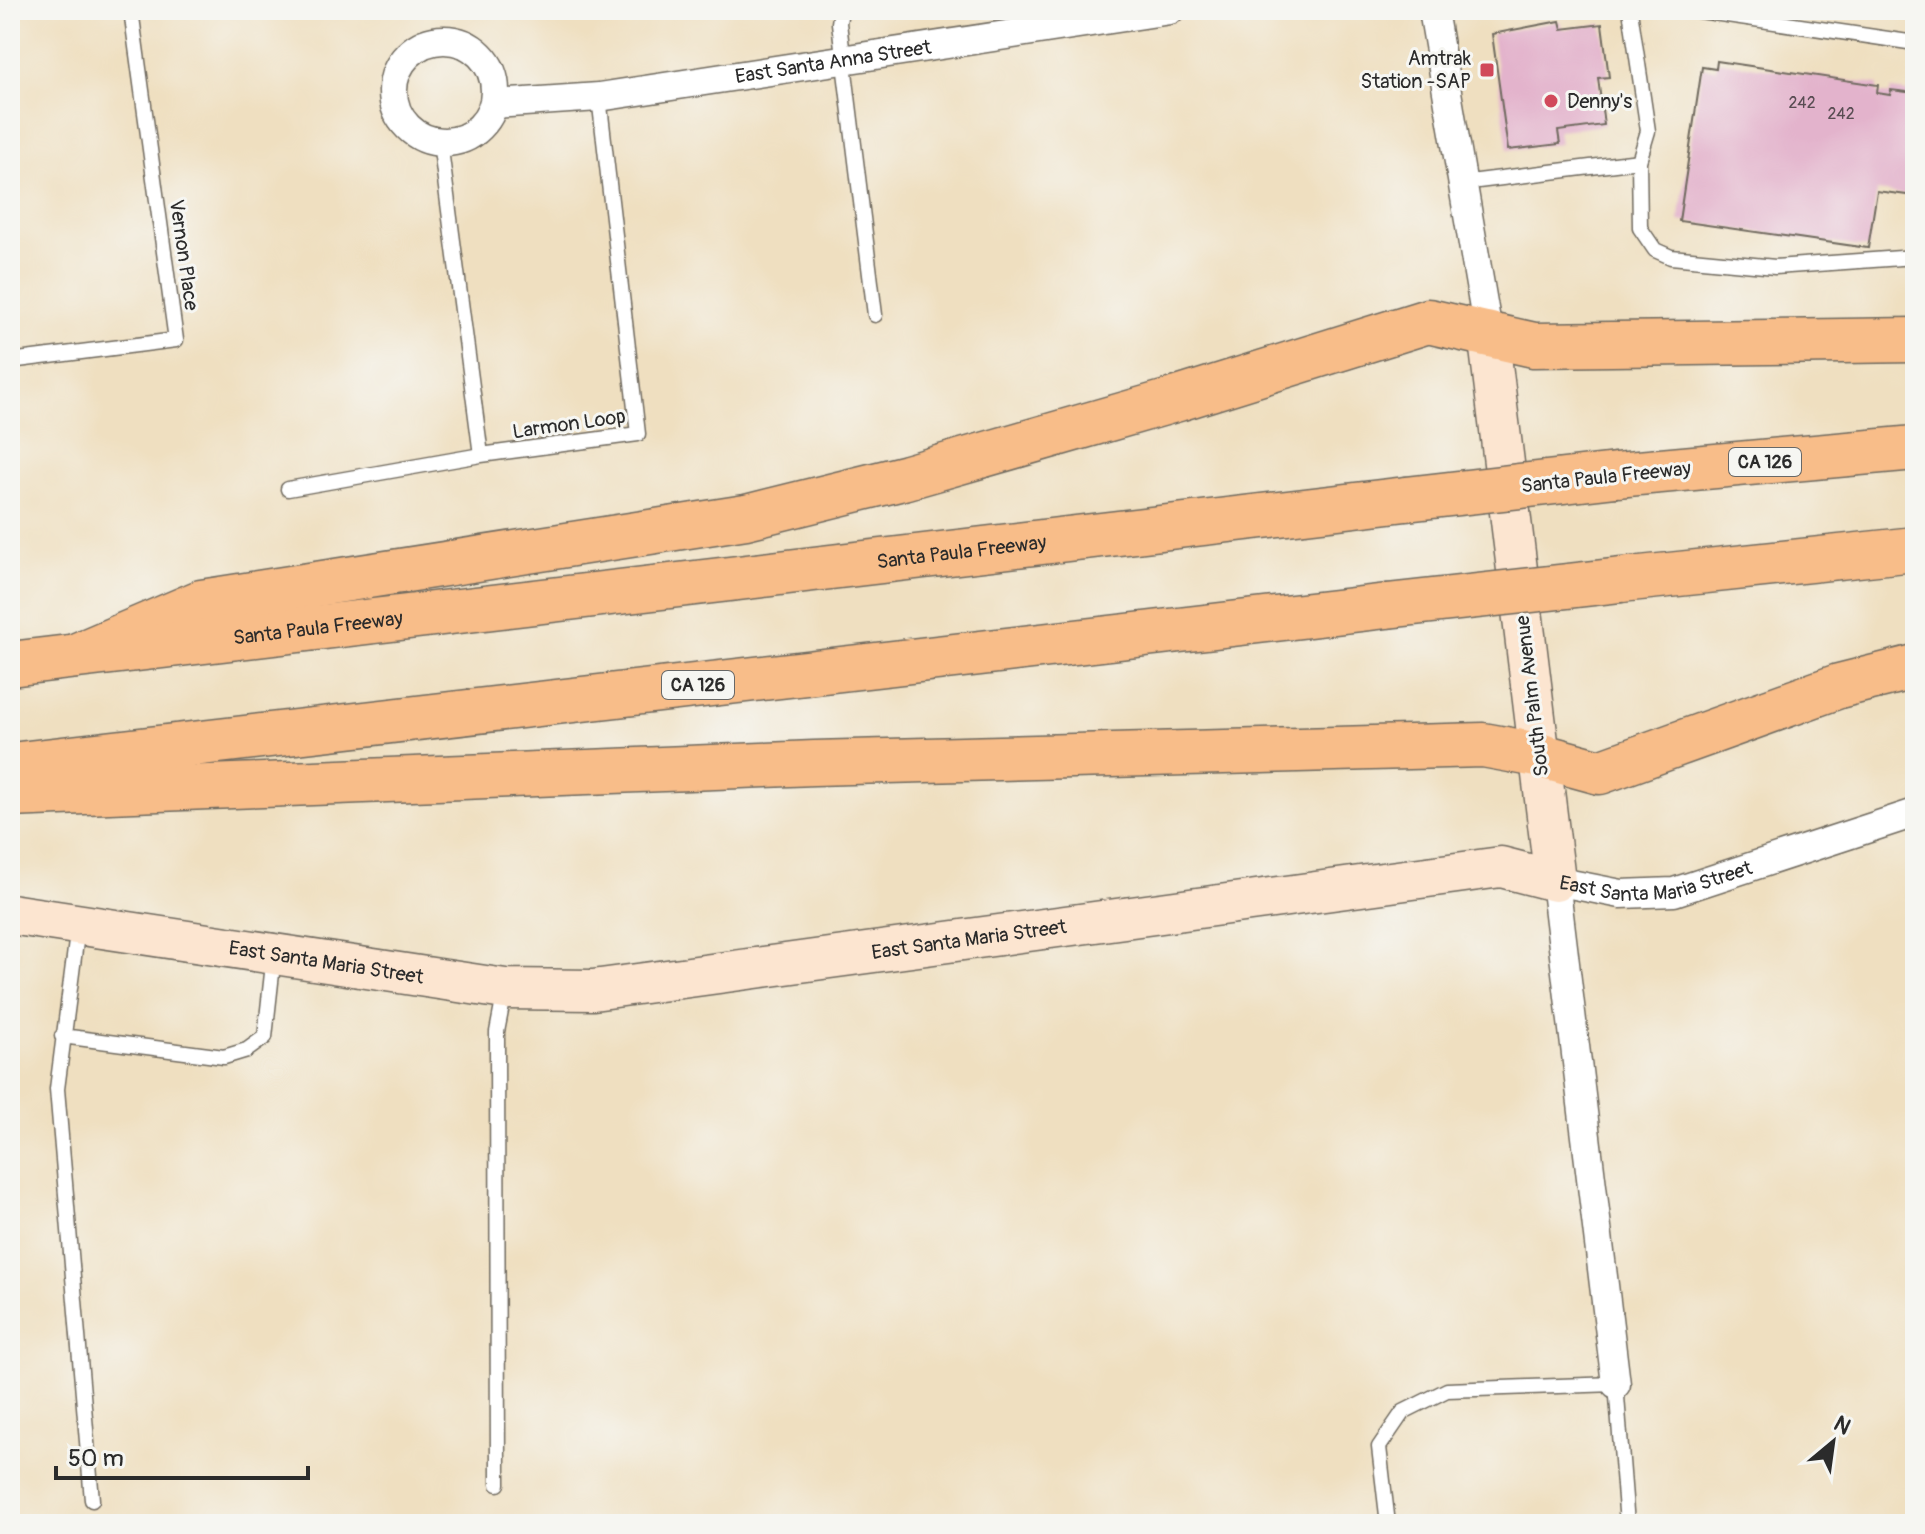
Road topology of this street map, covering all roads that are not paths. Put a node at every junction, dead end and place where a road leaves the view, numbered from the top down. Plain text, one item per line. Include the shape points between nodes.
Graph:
1 (131, 10) edge
2 (841, 10) edge
3 (1170, 10) edge
4 (1433, 10) edge
5 (1630, 10) edge
6 (1693, 10) edge
7 (1138, 12) edge
8 (1760, 15) edge
9 (1915, 43) edge
10 (847, 60) junction
11 (599, 97) junction
12 (494, 104) junction
13 (440, 142) junction
14 (1639, 161) junction
15 (1462, 183) junction
16 (1915, 257) edge
17 (875, 315) dead end
18 (1488, 332) junction
19 (1915, 340) edge
20 (10, 361) edge
21 (1915, 448) edge
22 (481, 455) junction
23 (288, 489) dead end
24 (1915, 549) edge
25 (75, 656) junction
26 (10, 664) edge
27 (1915, 667) edge
28 (1538, 755) junction
29 (10, 765) edge
30 (10, 795) edge
31 (1915, 813) edge
32 (1555, 881) junction
33 (10, 914) edge
34 (78, 926) junction
35 (274, 955) junction
36 (505, 989) junction
37 (62, 1036) junction
38 (1616, 1384) junction
39 (498, 1484) dead end
40 (92, 1500) dead end
41 (1388, 1524) edge
42 (1627, 1524) edge

1 - 20 lane, Vernon Place via 176,340
2 - 10 lane
3 - 7 street, East Santa Anna Street
4 - 15 street, South Palm Avenue
5 - 14 lane via 1648,131
6 - 8 lane
7 - 10 street, East Santa Anna Street
8 - 9 lane
10 - 11 street, East Santa Anna Street
10 - 17 lane
11 - 12 street, East Santa Anna Street
11 - 22 lane, Larmon Loop via 638,434
12 - 13 street via 479,129 454,142
12 - 13 street via 490,70 465,45 448,40 414,50 402,62 393,96 408,128
13 - 22 lane
14 - 15 lane
14 - 16 lane via 1640,228 1655,250 1671,257 1775,267
15 - 18 street, South Palm Avenue
18 - 19 highway via 1534,345
18 - 25 highway via 1428,321 1178,399 746,517 201,602
18 - 28 street, South Palm Avenue
21 - 25 highway, Santa Paula Freeway / CA 126, bridge via 1616,475
22 - 23 lane
24 - 29 highway, CA 126, bridge
25 - 26 highway, Santa Paula Freeway / CA 126
27 - 28 highway via 1839,686 1600,772
28 - 30 highway via 1483,745 814,763
28 - 32 street, South Palm Avenue
31 - 32 street, East Santa Maria Street via 1674,892 1621,894
32 - 36 street, East Santa Maria Street via 1501,867 593,990
32 - 38 street, South Palm Avenue
33 - 34 street, East Santa Maria Street
34 - 35 street, East Santa Maria Street
34 - 37 lane
35 - 36 street, East Santa Maria Street
35 - 37 lane via 265,1037 247,1050 224,1057
36 - 39 lane via 497,1032
37 - 40 lane via 57,1089
38 - 41 lane via 1447,1390 1403,1412 1379,1447
38 - 42 lane

